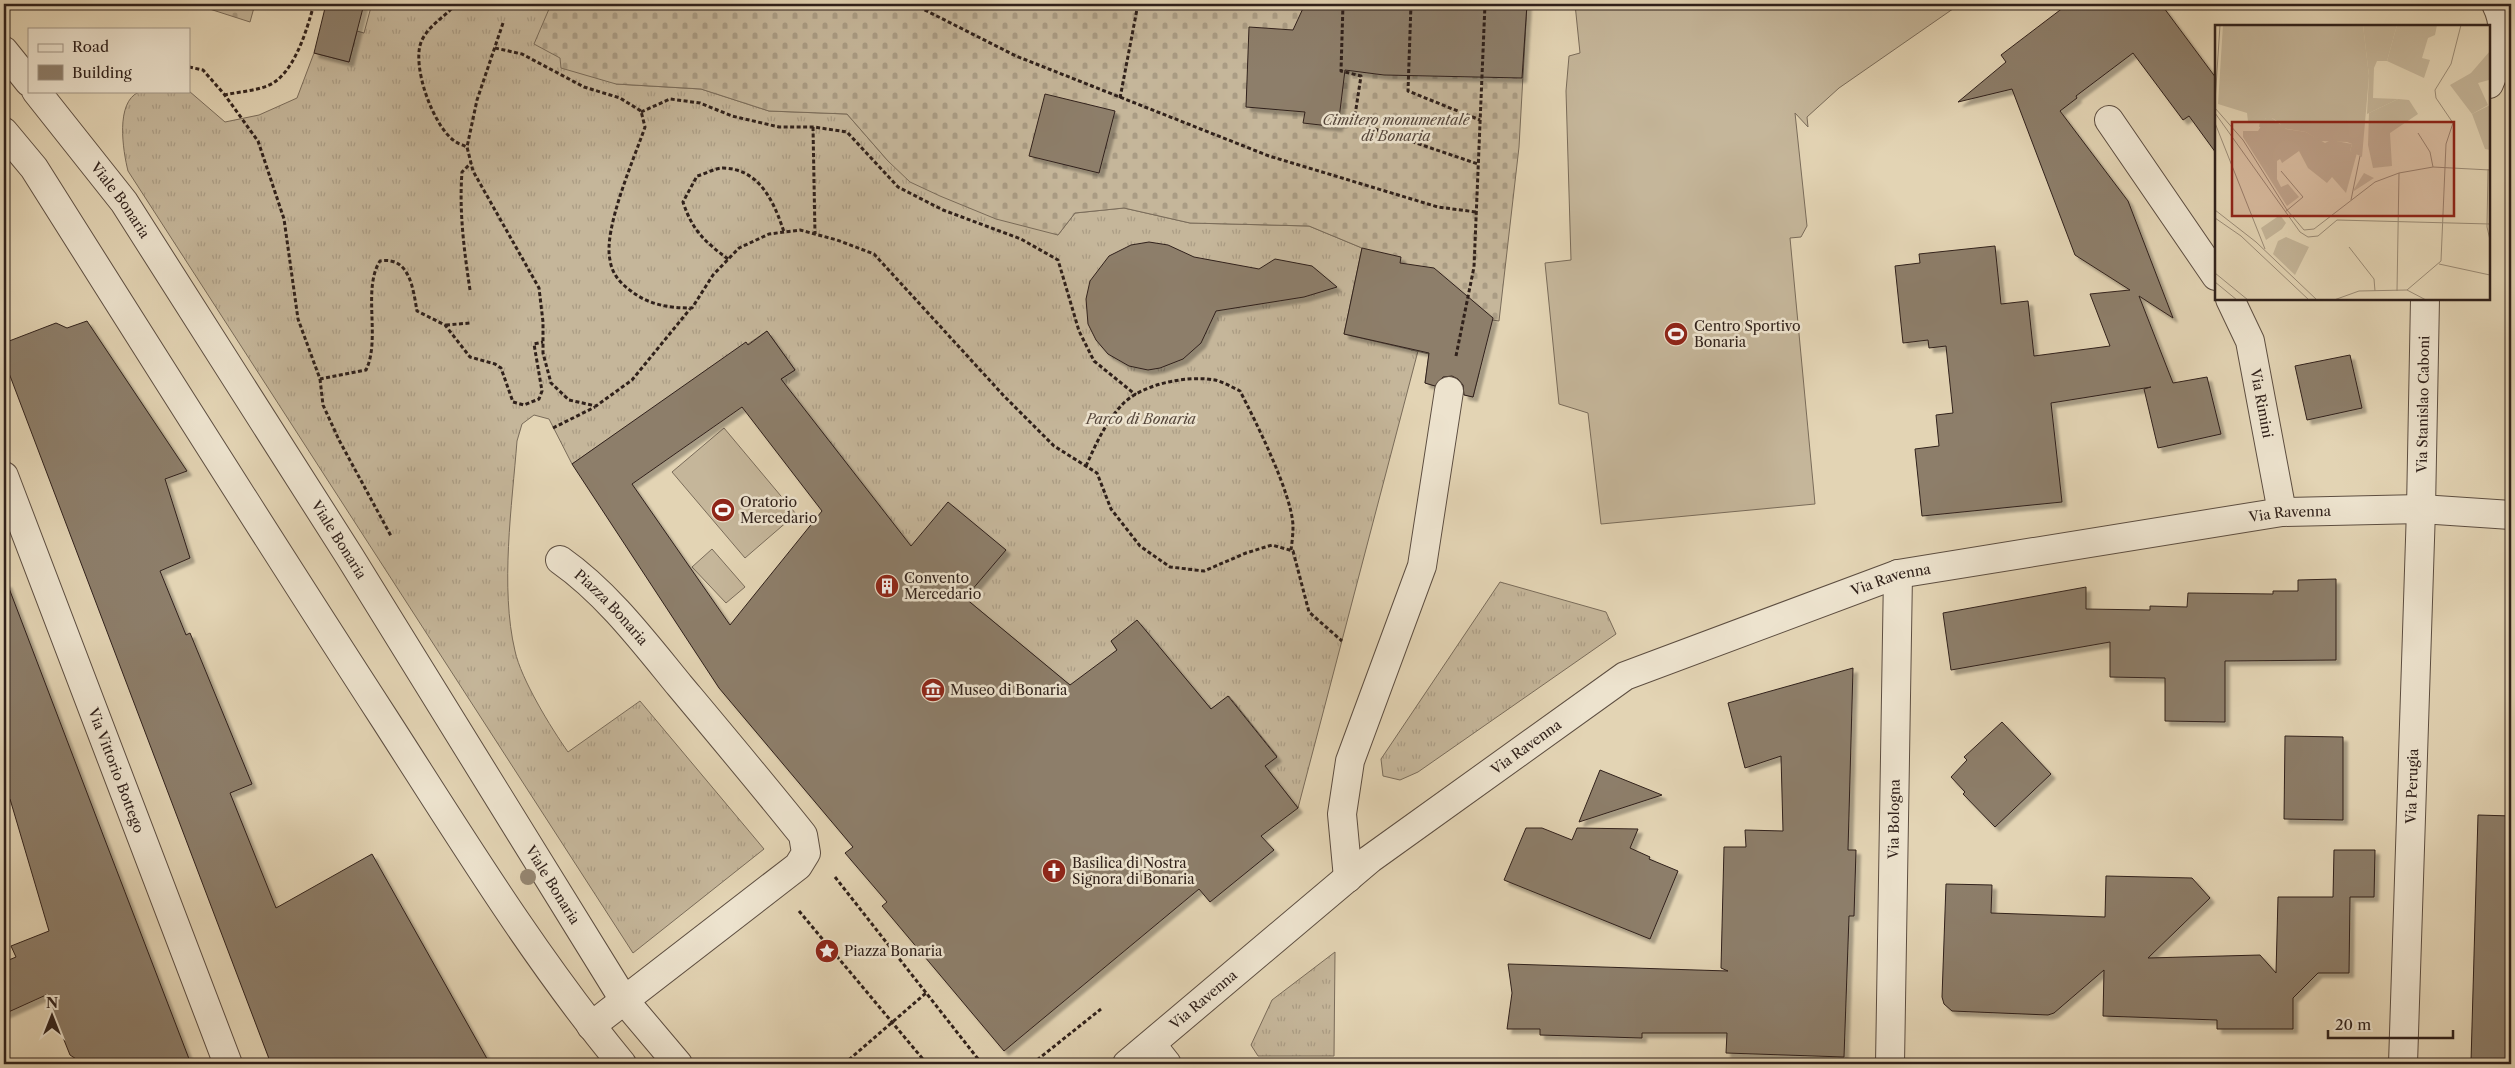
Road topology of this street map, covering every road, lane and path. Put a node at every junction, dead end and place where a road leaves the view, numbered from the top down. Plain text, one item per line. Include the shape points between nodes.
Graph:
1 (314, 4) edge
2 (456, 4) edge
3 (913, 4) edge
4 (1138, 4) edge
5 (1344, 4) edge
6 (1411, 4) edge
7 (1485, 4) edge
8 (2496, 4) edge
9 (503, 23) dead end
10 (495, 48) junction
11 (4, 51) edge
12 (190, 66) edge
13 (28, 81) edge
14 (2490, 82) edge
15 (37, 92) edge
16 (224, 95) junction
17 (1120, 98) junction
18 (641, 112) junction
19 (1480, 120) junction
20 (2109, 120) dead end
21 (813, 127) junction
22 (4, 132) edge
23 (467, 147) junction
24 (471, 163) junction
25 (1478, 164) junction
26 (1476, 212) junction
27 (784, 232) junction
28 (815, 234) junction
29 (728, 259) junction
30 (2215, 275) edge
31 (470, 290) dead end
32 (2230, 300) edge
33 (2425, 300) edge
34 (690, 308) junction
35 (470, 323) dead end
36 (445, 325) junction
37 (543, 342) junction
38 (320, 379) junction
39 (1449, 390) joint
40 (1136, 395) junction
41 (596, 406) junction
42 (553, 428) dead end
43 (1086, 466) junction
44 (4, 476) edge
45 (2421, 509) junction
46 (2282, 512) junction
47 (2511, 515) edge
48 (391, 536) dead end
49 (1291, 550) junction
50 (560, 560) dead end
51 (1898, 574) junction
52 (1342, 640) dead end
53 (835, 877) dead end
54 (1348, 878) junction
55 (797, 908) dead end
56 (926, 993) junction
57 (624, 1000) junction
58 (1100, 1009) dead end
59 (893, 1023) junction
60 (591, 1026) junction
61 (1159, 1054) edge
62 (228, 1064) edge
63 (622, 1064) edge
64 (678, 1064) edge
65 (844, 1064) edge
66 (927, 1064) edge
67 (982, 1064) edge
68 (1032, 1064) edge
69 (1128, 1064) edge
70 (1890, 1064) edge
71 (2403, 1064) edge

1 - 16 path via 297,53 283,75 268,86
2 - 23 path via 434,22 421,42 418,62 423,87 439,122 455,142
3 - 17 path via 1016,56
4 - 17 path
5 - 25 path via 1341,71 1361,76 1354,122
6 - 19 path via 1408,92
7 - 19 path
8 - 14 street via 2503,17 2503,40
9 - 10 path
10 - 18 path via 522,54 584,87 620,98
10 - 23 path via 477,100
11 - 13 street
12 - 16 path via 203,70
15 - 57 street, Viale Bonaria via 124,202 350,557
16 - 38 path via 258,141 284,218 298,319
17 - 26 path via 1269,156 1438,207
18 - 21 path via 670,99 700,102 732,116 779,127
18 - 34 path via 645,127 610,232 610,260 618,281 642,300 671,308
19 - 25 path
20 - 30 street
21 - 28 path
21 - 40 path via 848,132 898,188 943,210 1020,239 1058,260 1078,331 1094,361
22 - 60 street via 34,168 312,608 477,862
23 - 24 path
24 - 31 path via 462,172 460,190
24 - 37 path via 538,288
25 - 26 path
26 - 39 path via 1474,267
27 - 28 path via 800,230
27 - 29 path via 769,234 739,248
27 - 29 path via 774,203 757,181 739,171 722,168 697,176 682,202 690,223 709,245
28 - 43 path via 874,254 1054,446
29 - 34 path
32 - 46 street, Via Rimini via 2250,342
33 - 45 street, Via Stanislao Caboni
34 - 41 path via 632,380
35 - 36 path
36 - 37 path via 470,357 502,368 513,402 524,405 539,399 542,390 534,344
36 - 38 path via 417,311 411,279 399,263 389,259 380,261 372,299 371,359 366,370
37 - 41 path via 551,383 569,400
38 - 48 path via 327,414
39 - 54 street via 1422,566 1350,761 1342,814
40 - 43 path via 1122,405
40 - 49 path via 1146,388 1184,379 1216,380 1240,390 1284,489 1294,526
41 - 42 path
43 - 49 path via 1097,473 1111,509 1140,546 1170,567 1204,572 1272,544
44 - 62 street, Via Vittorio Bottego
45 - 46 street, Via Ravenna
45 - 47 street, Via Ravenna
45 - 71 street, Via Perugia
46 - 51 street, Via Ravenna
49 - 52 path via 1309,612
50 - 57 street, Piazza Bonaria via 580,574 624,620 804,835 806,852 798,866
51 - 54 street, Via Ravenna via 1626,676
51 - 70 street, Via Bologna
53 - 56 path
54 - 61 street, Via Ravenna
55 - 59 path
56 - 59 path
56 - 67 path
57 - 60 street
57 - 64 street, Viale Bonaria
58 - 68 path
59 - 65 path
59 - 66 path
60 - 63 street
61 - 69 street

